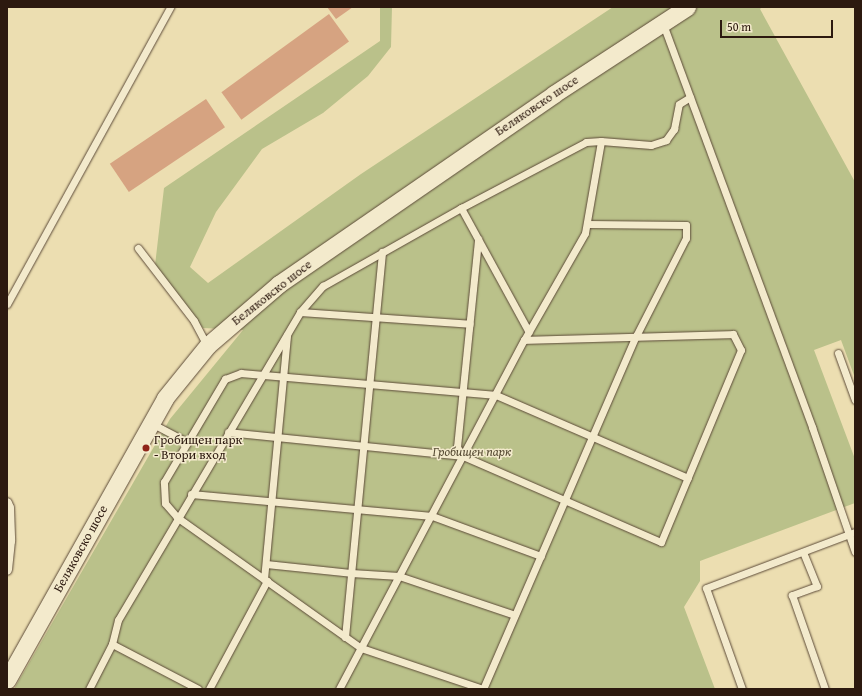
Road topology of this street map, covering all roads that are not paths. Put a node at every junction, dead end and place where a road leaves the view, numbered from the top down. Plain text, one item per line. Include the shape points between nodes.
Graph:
1 (170, 7) edge
2 (687, 7) edge
3 (662, 23) junction
4 (690, 97) junction
5 (601, 141) junction
6 (461, 208) junction
7 (586, 224) junction
8 (478, 239) junction
9 (138, 248) dead end
10 (382, 252) junction
11 (7, 304) edge
12 (300, 312) junction
13 (376, 317) junction
14 (470, 324) junction
15 (529, 332) junction
16 (287, 333) junction
17 (636, 336) junction
18 (524, 340) junction
19 (208, 345) junction
20 (838, 353) dead end
21 (262, 374) junction
22 (283, 376) junction
23 (369, 383) junction
24 (463, 391) junction
25 (496, 395) junction
26 (855, 400) edge
27 (151, 423) junction
28 (228, 432) junction
29 (277, 437) junction
30 (592, 437) junction
31 (187, 442) junction
32 (363, 446) junction
33 (463, 456) junction
34 (688, 478) junction
35 (191, 494) junction
36 (565, 500) junction
37 (272, 502) junction
38 (8, 507) edge
39 (357, 510) junction
40 (432, 516) junction
41 (177, 518) junction
42 (852, 533) edge
43 (803, 552) junction
44 (855, 552) edge
45 (541, 556) junction
46 (266, 564) junction
47 (7, 570) edge
48 (351, 573) junction
49 (399, 576) junction
50 (266, 580) junction
51 (515, 615) junction
52 (345, 637) junction
53 (112, 644) junction
54 (361, 648) junction
55 (7, 680) edge
56 (89, 689) edge
57 (198, 689) edge
58 (209, 689) edge
59 (339, 689) edge
60 (483, 689) edge
61 (742, 689) edge
62 (826, 689) edge

1 - 11 lane
2 - 3 street, Беляковско шосе
3 - 4 lane
3 - 19 street, Беляковско шосе via 554,94 280,284
4 - 5 lane via 679,104 674,129 666,140 651,145
4 - 42 lane
5 - 6 lane via 586,142
5 - 7 lane
6 - 8 lane
6 - 10 lane
7 - 15 lane via 585,233
7 - 17 lane via 686,225 686,238
8 - 14 lane
8 - 15 lane
9 - 19 lane via 194,321
10 - 12 lane via 323,286
10 - 13 lane
12 - 13 lane
12 - 16 lane
13 - 14 lane
13 - 23 lane
14 - 24 lane
15 - 18 lane
16 - 21 lane
16 - 22 lane
17 - 18 lane
17 - 30 lane
17 - 34 lane via 734,334 741,350
18 - 25 lane
19 - 27 street, Беляковско шосе via 165,398
20 - 26 lane
21 - 22 lane
21 - 28 lane
21 - 31 lane via 241,373 225,379
22 - 23 lane
22 - 29 lane
23 - 24 lane
23 - 32 lane
24 - 25 lane
24 - 33 lane via 457,447
25 - 30 lane
25 - 33 lane
27 - 31 lane
27 - 55 street, Беляковско шосе
28 - 29 lane
28 - 35 lane
29 - 32 lane
29 - 37 lane
30 - 34 lane
30 - 36 lane
31 - 41 lane via 164,482 165,503
32 - 33 lane
32 - 39 lane
33 - 36 lane
33 - 40 lane
34 - 36 lane via 661,542
35 - 37 lane
35 - 41 lane
36 - 45 lane
37 - 39 lane
37 - 46 lane
38 - 47 street via 10,541
39 - 40 lane
39 - 48 lane
40 - 45 lane
40 - 49 lane
41 - 50 lane
41 - 53 lane via 118,620
42 - 43 lane
42 - 44 lane
43 - 61 lane via 706,588
43 - 62 lane via 817,586 792,595
45 - 51 lane
46 - 48 lane
46 - 50 lane
48 - 49 lane
48 - 52 lane
49 - 51 lane
49 - 54 lane
50 - 52 lane
50 - 58 lane
51 - 60 lane
52 - 54 lane
53 - 56 lane
53 - 57 lane
54 - 59 lane
54 - 60 lane

